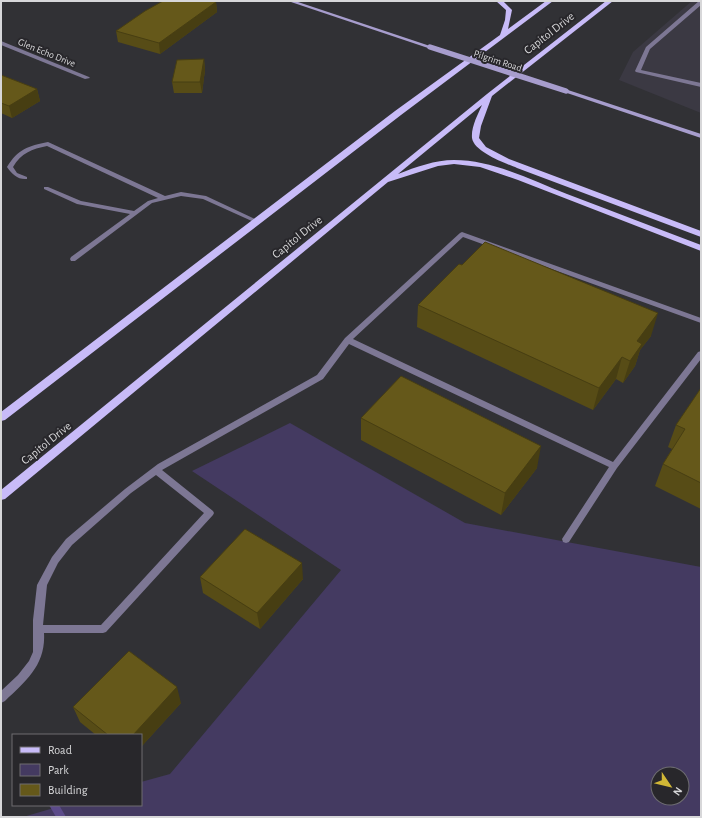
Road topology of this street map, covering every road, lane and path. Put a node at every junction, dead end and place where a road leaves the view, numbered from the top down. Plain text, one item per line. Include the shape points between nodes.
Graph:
1 (290, 1) edge
2 (498, 1) edge
3 (550, 1) edge
4 (610, 1) edge
5 (701, 2) edge
6 (503, 35) junction
7 (1, 43) edge
8 (87, 78) dead end
9 (701, 85) edge
10 (489, 95) junction
11 (701, 136) edge
12 (25, 178) dead end
13 (382, 183) junction
14 (46, 188) dead end
15 (163, 198) junction
16 (136, 212) junction
17 (256, 221) junction
18 (701, 234) edge
19 (701, 248) edge
20 (73, 259) dead end
21 (701, 321) edge
22 (348, 340) junction
23 (701, 354) edge
24 (1, 417) edge
25 (614, 466) junction
26 (156, 470) junction
27 (1, 496) edge
28 (566, 539) dead end
29 (39, 629) junction
30 (1, 698) edge

1 - 11 main road, Pilgrim Road, bridge
2 - 6 main road via 509,10
3 - 6 main road, Capitol Drive
4 - 10 main road, Capitol Drive
5 - 9 street via 648,48 638,70
6 - 17 main road, Capitol Drive
7 - 8 street, Glen Echo Drive
10 - 13 main road, Capitol Drive
10 - 18 main road via 475,132 477,143 485,150 524,168
12 - 15 street via 15,174 10,167 16,156 48,144
13 - 19 main road via 434,164 471,163 548,189
13 - 27 main road, Capitol Drive
14 - 16 street via 79,203
15 - 16 street via 150,202
15 - 17 street via 180,194 204,197
16 - 20 street
17 - 24 main road, Capitol Drive
21 - 22 street via 462,234
22 - 25 street
22 - 26 street via 320,377
23 - 25 street
25 - 28 street
26 - 29 street via 69,542 55,560 42,585
26 - 29 street via 210,513 103,630
29 - 30 street via 38,652 33,664

